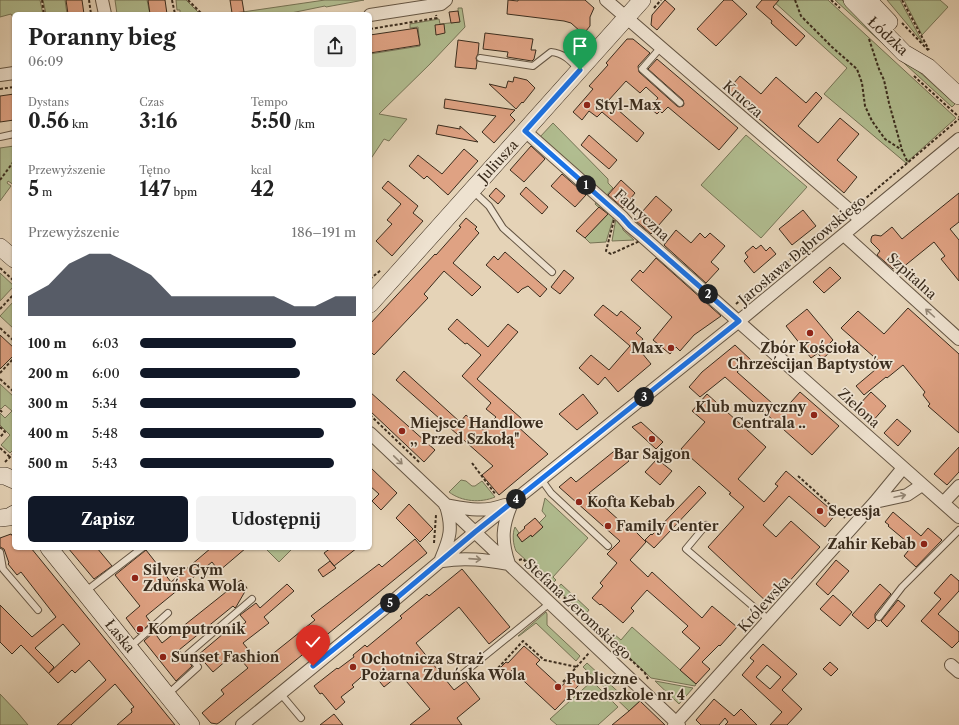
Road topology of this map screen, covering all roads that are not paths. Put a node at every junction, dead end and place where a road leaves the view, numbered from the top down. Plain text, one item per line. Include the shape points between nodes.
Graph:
1 (102, 0) edge
2 (446, 0) edge
3 (606, 0) edge
4 (642, 0) edge
5 (852, 0) edge
6 (868, 0) edge
7 (105, 12) edge
8 (372, 15) edge
9 (627, 17) junction
10 (661, 47) junction
11 (480, 58) dead end
12 (928, 67) junction
13 (580, 70) junction
14 (12, 73) edge
15 (0, 75) edge
16 (959, 96) edge
17 (680, 103) dead end
18 (525, 131) junction
19 (12, 134) edge
20 (0, 137) edge
21 (959, 140) edge
22 (472, 190) junction
23 (861, 220) junction
24 (844, 235) junction
25 (0, 247) edge
26 (12, 257) edge
27 (552, 272) dead end
28 (372, 302) edge
29 (739, 321) junction
30 (959, 339) edge
31 (372, 435) edge
32 (903, 468) junction
33 (541, 479) junction
34 (922, 485) junction
35 (959, 486) edge
36 (513, 502) junction
37 (875, 502) junction
38 (943, 503) junction
39 (445, 505) junction
40 (12, 515) edge
41 (0, 518) edge
42 (959, 518) edge
43 (706, 524) dead end
44 (959, 530) edge
45 (475, 532) junction
46 (608, 546) dead end
47 (50, 550) edge
48 (139, 550) edge
49 (0, 552) edge
50 (440, 561) junction
51 (509, 564) junction
52 (85, 592) junction
53 (252, 599) dead end
54 (550, 603) junction
55 (38, 610) dead end
56 (168, 613) dead end
57 (879, 617) dead end
58 (769, 620) junction
59 (129, 647) junction
60 (460, 676) dead end
61 (280, 692) junction
62 (167, 694) junction
63 (301, 718) dead end
64 (677, 724) edge
65 (191, 725) edge
66 (242, 725) edge

1 - 7 street
2 - 8 street via 441,4
3 - 9 street, Krucza
4 - 9 street, Juliusza
5 - 12 street, Łódzka via 904,53
6 - 12 street, Łódzka via 918,52
9 - 10 street, Krucza
9 - 13 street, Juliusza
10 - 17 lane via 642,69
10 - 23 street, Krucza
11 - 13 lane via 533,66 551,52 556,52
12 - 16 street, Łódzka
13 - 18 street, Juliusza
14 - 15 street
18 - 22 street, Juliusza
18 - 29 street, Fabryczna
19 - 20 lane
21 - 23 street, Jarosława Dąbrowskiego
22 - 27 lane via 489,206 503,228
22 - 28 street, Juliusza
23 - 24 street, Jarosława Dąbrowskiego
24 - 29 street, Jarosława Dąbrowskiego
30 -> 24 street, Szpitalna
25 - 26 street
29 - 32 street, Zielona
29 - 33 street, Jarosława Dąbrowskiego
31 -> 39 street, Stefana Żeromskiego
32 - 34 street, Zielona
32 - 37 street, Królewska
33 - 36 street, Jarosława Dąbrowskiego
33 - 46 lane via 552,493
37 -> 34 street via 907,495
34 - 38 street, Zielona
35 - 38 street
36 - 39 street via 484,510
36 - 45 street, Jarosława Dąbrowskiego
36 - 51 street, Jarosława Dąbrowskiego via 504,524
37 - 58 street, Królewska
38 - 42 street, Zielona
39 - 45 street, Stefana Żeromskiego
39 - 50 street, Jarosława Dąbrowskiego via 450,518 450,532
40 - 41 street
43 - 58 lane via 686,549
44 - 57 lane via 902,587
45 - 50 street, Jarosława Dąbrowskiego
45 - 51 street, Stefana Żeromskiego
47 - 52 street, Łaska
48 - 52 lane
49 - 55 lane via 3,569
50 -> 51 street, Stefana Żeromskiego via 457,558
50 - 61 street, Jarosława Dąbrowskiego
51 - 54 street, Stefana Żeromskiego
52 - 59 street, Łaska
53 - 62 lane via 188,654 198,667
54 - 60 lane
54 - 64 street, Stefana Żeromskiego
56 - 59 lane
58 - 64 street, Królewska
59 - 62 street, Łaska
61 - 63 lane
61 - 66 street, Jarosława Dąbrowskiego
62 - 65 street, Łaska

